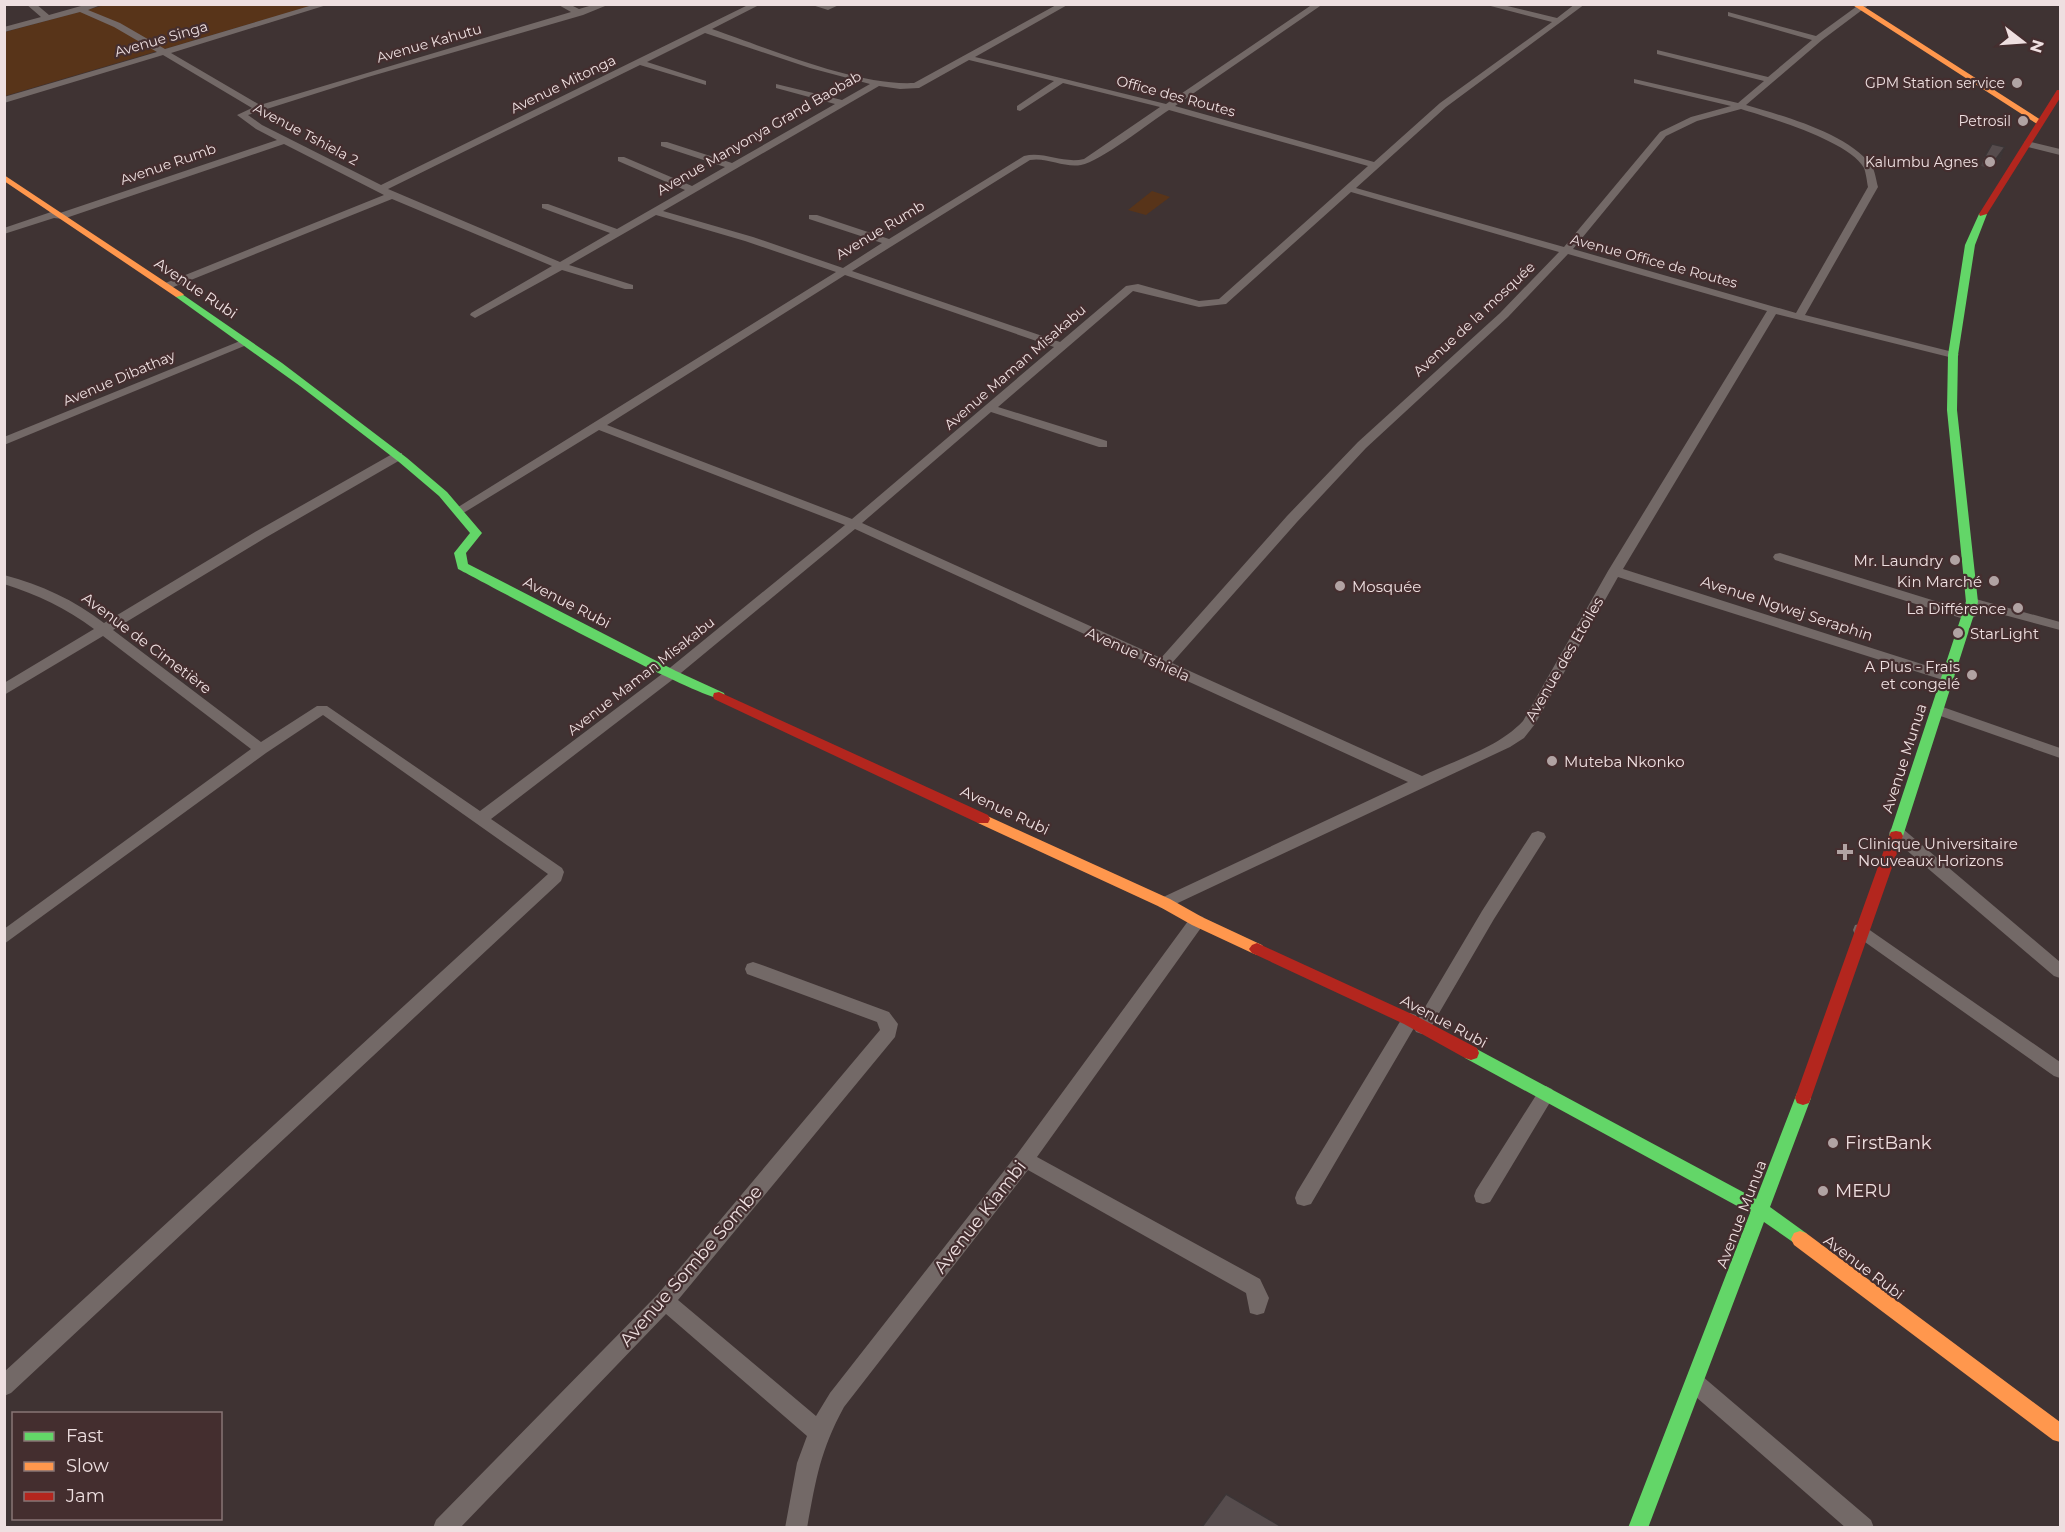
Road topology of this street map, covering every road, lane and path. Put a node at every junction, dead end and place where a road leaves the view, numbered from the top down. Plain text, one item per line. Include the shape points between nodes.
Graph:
1 (30, 4) edge
2 (99, 4) edge
3 (327, 4) edge
4 (561, 4) edge
5 (606, 4) edge
6 (757, 4) edge
7 (813, 4) edge
8 (837, 4) edge
9 (1065, 4) edge
10 (1318, 4) edge
11 (1487, 4) edge
12 (1581, 4) edge
13 (1860, 6) edge
14 (80, 9) junction
15 (580, 13) junction
16 (1731, 14) dead end
17 (47, 18) junction
18 (1559, 21) junction
19 (4, 30) edge
20 (705, 30) junction
21 (1817, 39) junction
22 (163, 52) junction
23 (1660, 52) dead end
24 (970, 58) junction
25 (639, 62) junction
26 (1062, 80) junction
27 (1768, 80) junction
28 (1637, 81) dead end
29 (704, 83) dead end
30 (876, 84) junction
31 (779, 86) dead end
32 (2061, 92) edge
33 (4, 100) edge
34 (842, 103) junction
35 (1169, 107) junction
36 (1739, 107) junction
37 (259, 108) junction
38 (1020, 108) dead end
39 (2040, 122) junction
40 (286, 140) junction
41 (664, 144) dead end
42 (2027, 144) junction
43 (2061, 152) edge
44 (621, 159) dead end
45 (1374, 165) junction
46 (731, 166) junction
47 (4, 177) edge
48 (381, 189) junction
49 (691, 189) junction
50 (1350, 189) junction
51 (392, 195) junction
52 (545, 206) dead end
53 (652, 211) junction
54 (57, 215) junction
55 (813, 217) dead end
56 (4, 231) edge
57 (616, 232) junction
58 (889, 243) junction
59 (1565, 252) junction
60 (561, 266) junction
61 (842, 271) junction
62 (167, 286) junction
63 (629, 287) dead end
64 (1774, 309) junction
65 (476, 315) dead end
66 (1799, 317) junction
67 (245, 342) junction
68 (1062, 346) junction
69 (1953, 355) junction
70 (990, 408) junction
71 (600, 426) junction
72 (4, 442) edge
73 (1103, 444) dead end
74 (398, 456) junction
75 (461, 509) junction
76 (854, 524) junction
77 (1780, 557) dead end
78 (1615, 571) junction
79 (4, 579) edge
80 (1970, 609) junction
81 (2061, 626) edge
82 (102, 630) junction
83 (1162, 665) junction
84 (671, 674) junction
85 (1948, 677) junction
86 (4, 690) edge
87 (1937, 710) junction
88 (261, 749) junction
89 (2061, 753) edge
90 (1422, 782) junction
91 (480, 819) junction
92 (1897, 833) junction
93 (1538, 837) dead end
94 (1165, 903) junction
95 (1197, 921) junction
96 (1861, 930) junction
97 (4, 938) edge
98 (753, 969) dead end
99 (2061, 971) edge
100 (1416, 1024) junction
101 (2061, 1071) edge
102 (1546, 1094) junction
103 (1025, 1159) junction
104 (1483, 1196) dead end
105 (1304, 1198) dead end
106 (1759, 1209) junction
107 (665, 1301) junction
108 (1257, 1306) dead end
109 (1695, 1383) junction
110 (4, 1386) edge
111 (819, 1432) junction
112 (2061, 1433) edge
113 (444, 1527) edge
114 (796, 1527) edge
115 (1638, 1527) edge
116 (1863, 1527) edge

1 - 17 street
2 - 14 street
3 - 22 street, Avenue Singa
4 - 15 street
5 - 15 street, Avenue Kahutu
6 - 20 street, Avenue Mitonga
7 - 8 street via 828,8
9 - 24 street, Avenue Manyonya Grand Baobab
10 - 35 street, Avenue Rumb
11 - 18 street
12 - 18 street, Avenue Maman Misakabu
13 - 21 street, Avenue de la mosquée
13 - 39 street
14 - 17 street
14 - 22 street, Avenue Tshiela 2
15 - 37 street, Avenue Kahutu
16 - 21 street
17 - 19 street
18 - 45 street, Avenue Maman Misakabu via 1443,105
20 - 25 street, Avenue Mitonga
20 - 30 street
21 - 27 street, Avenue de la mosquée
22 - 33 street, Avenue Singa
22 - 37 street, Avenue Tshiela 2
23 - 27 street
24 - 26 street, Office des Routes
24 - 30 street, Avenue Manyonya Grand Baobab via 910,88
25 - 29 street
25 - 48 street, Avenue Mitonga
26 - 35 street, Office des Routes
26 - 38 street
27 - 36 street, Avenue de la mosquée
28 - 36 street
30 - 34 street, Avenue Manyonya Grand Baobab
31 - 34 street
32 - 39 street, Avenue Munua
34 - 46 street, Avenue Manyonya Grand Baobab
35 - 45 street, Office des Routes
35 - 58 street, Avenue Rumb via 1084,162 1027,158
36 - 59 street, Avenue de la mosquée via 1703,116 1663,134
36 - 66 street via 1834,139 1866,163 1874,179
37 - 40 street, Avenue Tshiela 2 via 243,117
39 - 42 street, Avenue Munua
40 - 48 street, Avenue Tshiela 2
40 - 54 street, Avenue Rumb
41 - 46 street
42 - 43 street
42 - 69 street, Avenue Munua via 1974,231
44 - 49 street
45 - 50 street, Avenue Maman Misakabu
46 - 49 street, Avenue Manyonya Grand Baobab
47 - 54 street, Avenue Rubi
48 - 51 street, Avenue Tshiela 2
49 - 53 street, Avenue Manyonya Grand Baobab
50 - 59 street, Avenue Office de Routes
50 - 68 street, Avenue Maman Misakabu via 1222,302 1199,304 1132,287
51 - 60 street, Avenue Tshiela 2
51 - 62 street
52 - 57 street
53 - 57 street, Avenue Manyonya Grand Baobab
53 - 61 street
54 - 56 street
54 - 62 street, Avenue Rubi
55 - 58 street
57 - 60 street, Avenue Manyonya Grand Baobab
58 - 61 street, Avenue Rumb
59 - 64 street, Avenue Office de Routes
59 - 83 street, Avenue de la mosquée via 1504,315 1362,445
60 - 63 street, Avenue Tshiela 2
60 - 65 street, Avenue Manyonya Grand Baobab
61 - 68 street
61 - 71 street, Avenue Rumb
62 - 67 street, Avenue Rubi
64 - 66 street, Avenue Office de Routes
64 - 78 street, Avenue des Etoiles
66 - 69 street, Avenue Office de Routes
67 - 72 street, Avenue Dibathay
67 - 74 street, Avenue Rubi
68 - 70 street, Avenue Maman Misakabu
69 - 80 street, Avenue Munua via 1954,433
70 - 73 street
70 - 76 street, Avenue Maman Misakabu
71 - 75 street, Avenue Rumb
71 - 76 street, Avenue Tshiela
74 - 75 street, Avenue Rubi
74 - 82 street
75 - 84 street, Avenue Rubi via 476,533 460,553 462,566
76 - 83 street, Avenue Tshiela
76 - 84 street, Avenue Maman Misakabu
77 - 80 street
78 - 85 street, Avenue Ngwej Seraphin
78 - 90 street, Avenue des Etoiles via 1519,734
79 - 82 street, Avenue de Cimetière via 46,593 79,611
80 - 81 street
80 - 85 street, Avenue Munua
82 - 86 street
82 - 88 street, Avenue de Cimetière
83 - 90 street, Avenue Tshiela
84 - 91 street, Avenue Maman Misakabu
84 - 94 street, Avenue Rubi
85 - 87 street, Avenue Munua
87 - 89 street
87 - 92 street, Avenue Munua
88 - 91 street via 325,710
88 - 97 street
90 - 94 street, Avenue des Etoiles
91 - 110 street via 554,869 555,877
92 - 96 street, Avenue Munua
92 - 99 street
93 - 100 street
94 - 95 street, Avenue Rubi
95 - 100 street, Avenue Rubi
95 - 103 street, Avenue Kiambi
96 - 101 street
96 - 106 street, Avenue Munua via 1788,1142
98 - 107 street, Avenue Sombe Sombe via 883,1017 889,1032
100 - 102 street, Avenue Rubi
100 - 105 street
102 - 104 street
102 - 106 street, Avenue Rubi
103 - 108 street via 1253,1286 1259,1298
103 - 111 street, Avenue Kiambi via 837,1400
106 - 109 street, Avenue Munua
106 - 112 street, Avenue Rubi
107 - 111 street
107 - 113 street, Avenue Sombe Sombe
109 - 115 street, Avenue Munua
109 - 116 street
111 - 114 street, Avenue Kiambi via 808,1463

